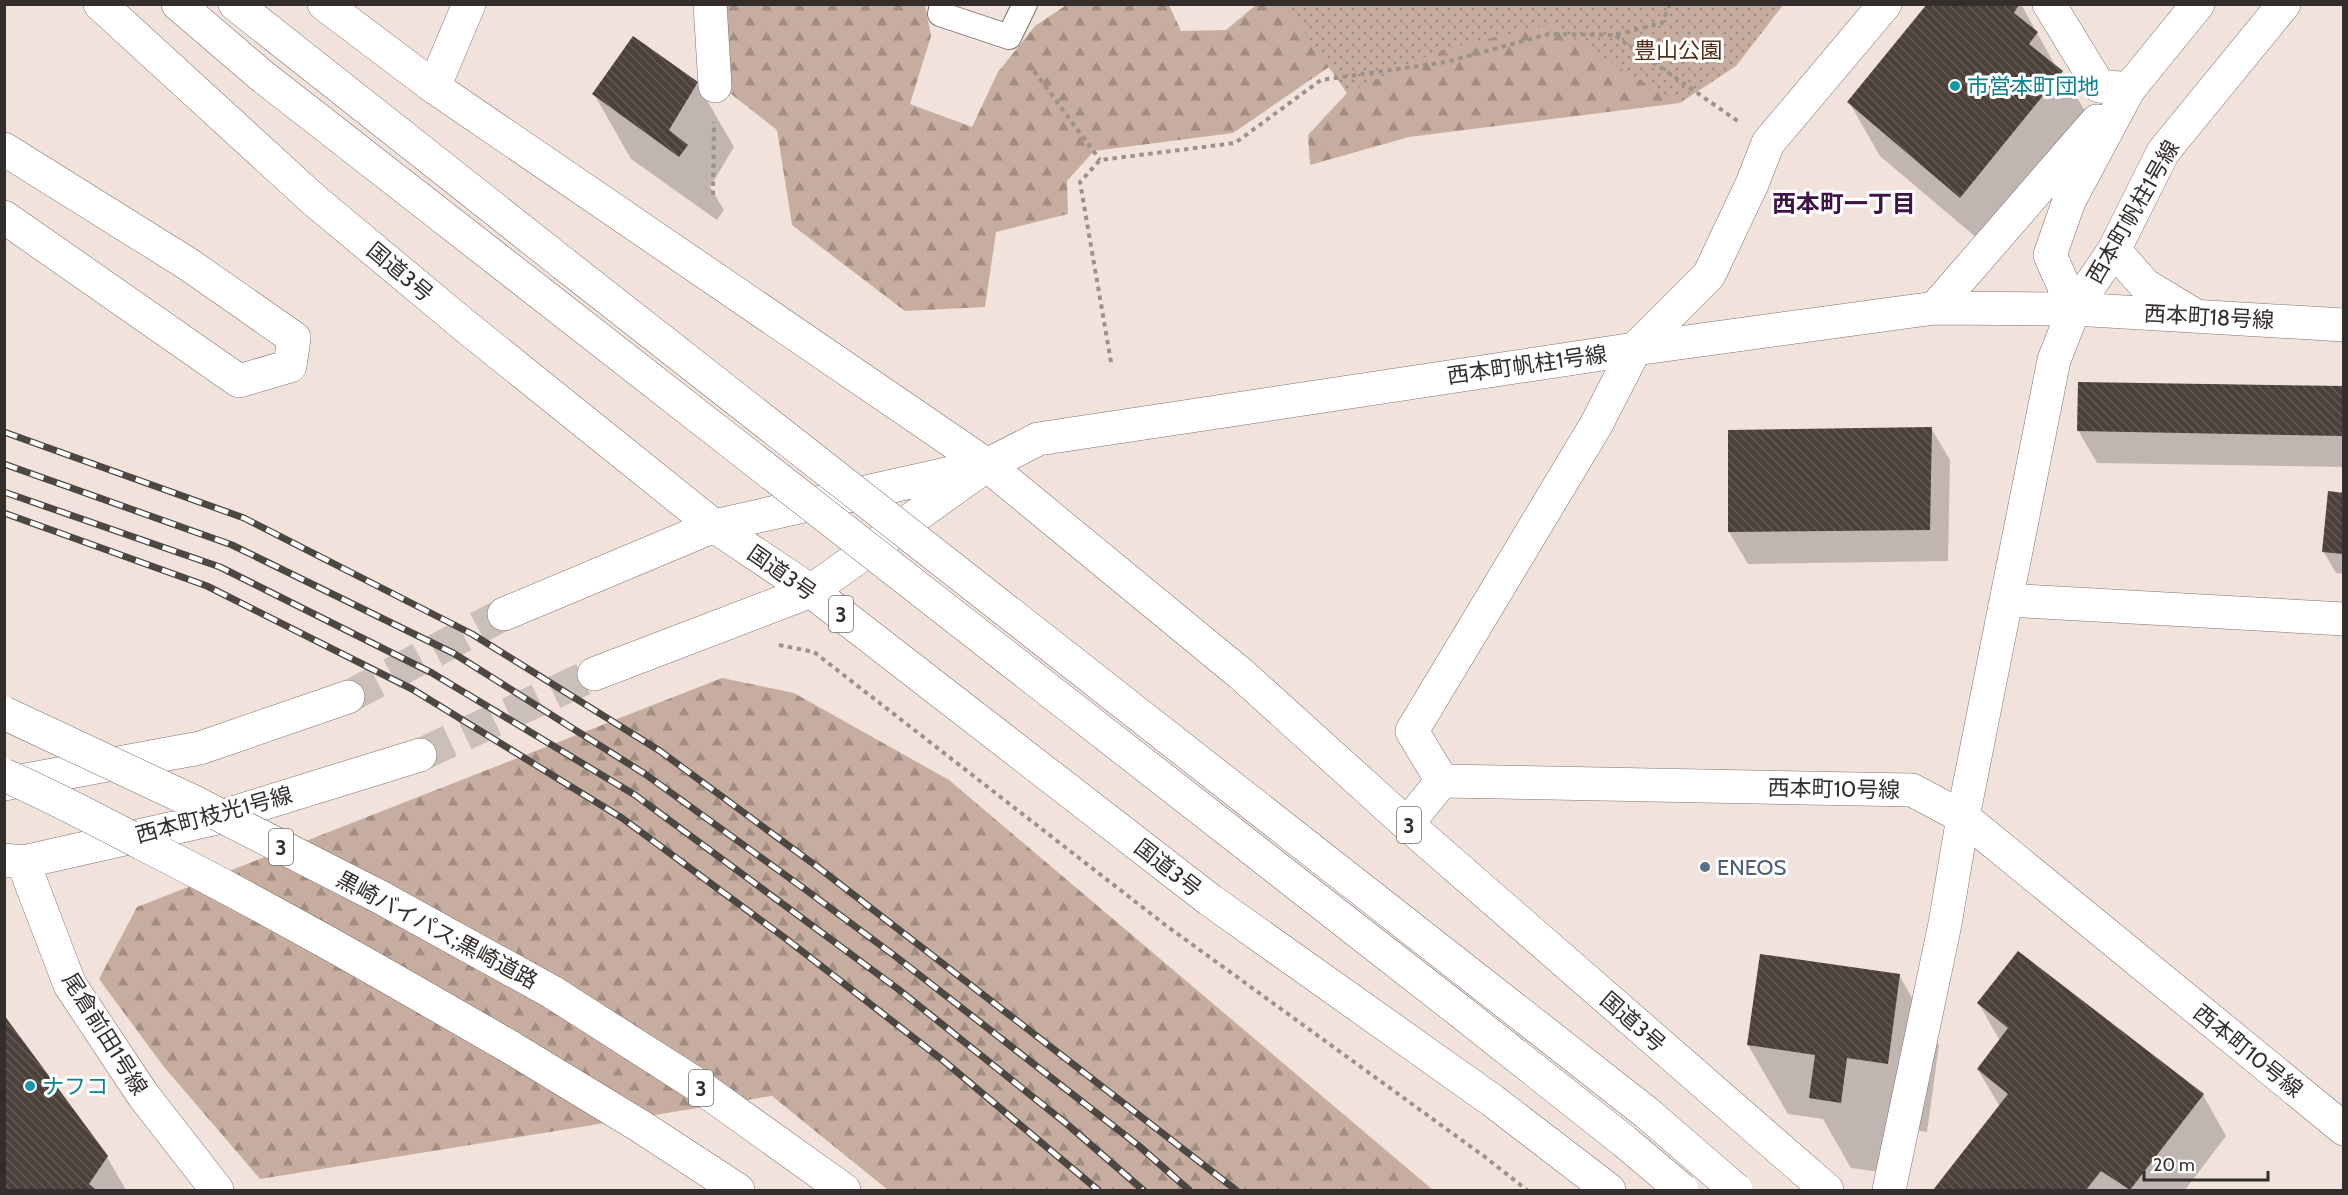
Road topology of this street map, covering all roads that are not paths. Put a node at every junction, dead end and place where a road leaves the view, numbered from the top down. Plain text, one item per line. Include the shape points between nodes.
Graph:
1 (100, 4) edge
2 (178, 4) edge
3 (235, 4) edge
4 (324, 4) edge
5 (469, 4) edge
6 (710, 4) edge
7 (942, 4) edge
8 (1025, 4) edge
9 (1885, 4) edge
10 (2049, 4) edge
11 (2198, 4) edge
12 (2284, 4) edge
13 (715, 86) road end
14 (434, 87) junction
15 (2129, 89) junction
16 (4, 149) edge
17 (4, 217) edge
18 (2114, 250) junction
19 (1935, 308) junction
20 (2074, 309) junction
21 (2200, 317) junction
22 (2343, 324) edge
23 (1635, 349) junction
24 (987, 465) junction
25 (714, 526) junction
26 (811, 591) junction
27 (2007, 600) junction
28 (504, 614) tunnel mouth
29 (2343, 619) edge
30 (594, 674) tunnel mouth
31 (348, 698) tunnel mouth
32 (4, 713) edge
33 (420, 755) tunnel mouth
34 (4, 775) edge
35 (1442, 781) junction
36 (4, 784) edge
37 (1963, 817) junction
38 (1407, 824) junction
39 (14, 861) edge
40 (2343, 1130) edge
41 (217, 1191) edge
42 (738, 1191) edge
43 (844, 1191) edge
44 (1609, 1191) edge
45 (1682, 1191) edge
46 (1737, 1191) edge
47 (1827, 1191) edge
48 (1889, 1191) edge

1 - 25 main road, 国道3号 / 3 via 314,200
2 - 45 main road, bridge via 262,76 1461,1012
3 - 46 main road, bridge via 1610,1084
4 - 14 main road, 国道3号 / 3
5 - 14 main road
6 - 13 main road
7 - 8 lane via 940,14 1009,37
9 - 23 main road via 1768,143 1709,274
10 - 15 main road via 2099,86
11 - 15 main road, 西本町帆柱1号線
12 - 18 main road, 西本町帆柱1号線 via 2163,152
14 - 24 main road, 国道3号 / 3
15 - 19 main road
15 - 20 main road, 西本町帆柱1号線 via 2069,201 2050,255
16 - 17 main road via 188,264 294,338 290,366 239,381
18 - 20 main road, 西本町帆柱1号線
18 - 21 main road via 2145,285
19 - 20 main road, 西本町帆柱1号線
19 - 23 main road, 西本町帆柱1号線
20 - 21 main road, 西本町18号線
20 - 27 main road via 2054,360
21 - 22 main road, 西本町18号線
23 - 24 main road, 西本町帆柱1号線 via 1038,439
23 - 35 main road via 1596,425 1412,731
24 - 25 main road
24 - 26 main road
24 - 38 main road, 国道3号 / 3 via 1241,674
25 - 26 main road, 国道3号 / 3
25 - 28 main road
26 - 30 main road
26 - 44 main road, 国道3号 / 3 via 1210,900 1493,1101
27 - 29 main road
27 - 37 main road
31 - 36 main road via 200,748
32 - 43 main road, 黒崎バイパス;黒崎道路 / 3, bridge via 192,801 380,897 552,992 696,1084
33 - 39 main road, 西本町枝光1号線 via 213,819
34 - 42 main road, bridge via 342,950 640,1126
35 - 37 main road, 西本町10号線 via 1912,790
35 - 38 main road
37 - 40 main road, 西本町10号線
37 - 48 main road via 1945,924
38 - 47 main road, 国道3号 / 3
39 - 41 main road, 尾倉前田1号線 via 70,986 143,1095

